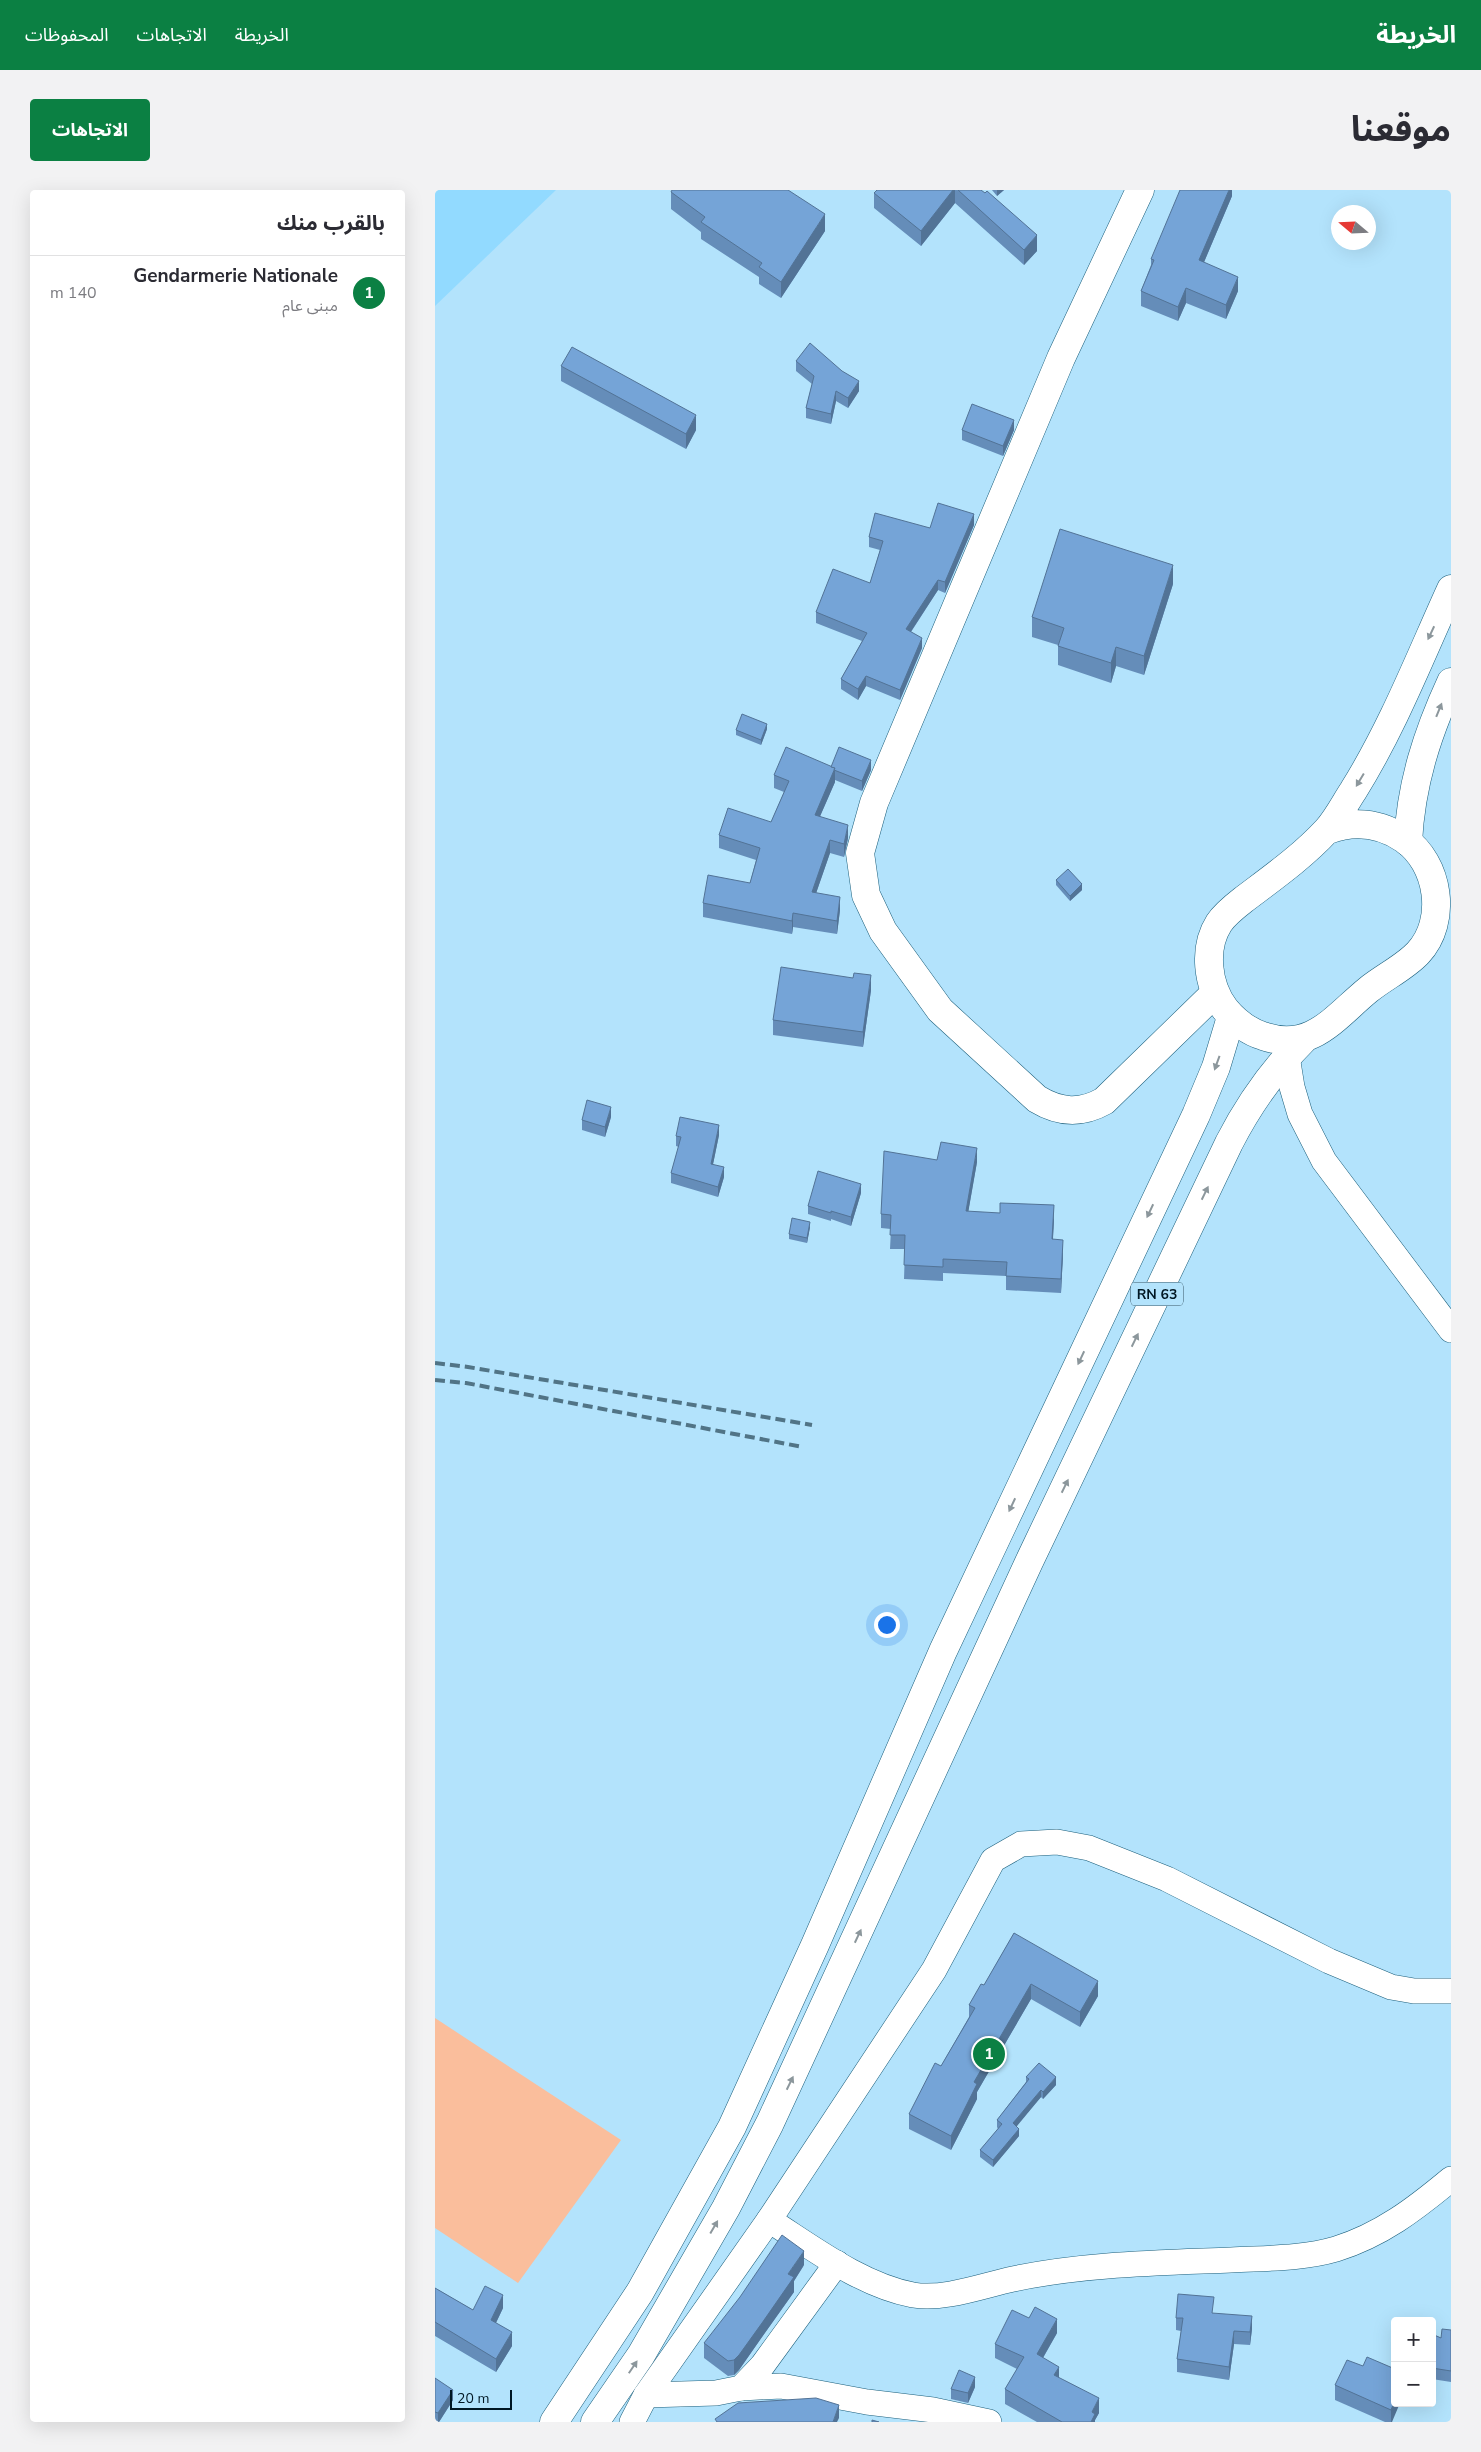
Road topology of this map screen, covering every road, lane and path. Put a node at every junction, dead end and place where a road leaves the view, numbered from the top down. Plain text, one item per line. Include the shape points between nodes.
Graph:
1 (1139, 190) edge
2 (1451, 589) edge
3 (1451, 682) edge
4 (1390, 723) junction
5 (1427, 738) junction
6 (1327, 830) junction
7 (1408, 842) junction
8 (1442, 925) edge
9 (1215, 993) junction
10 (1231, 1016) junction
11 (1295, 1047) junction
12 (1451, 1330) edge
13 (1451, 1991) edge
14 (1451, 2179) edge
15 (769, 2220) junction
16 (837, 2263) junction
17 (586, 2376) junction
18 (741, 2388) junction
19 (646, 2395) junction
20 (604, 2413) edge
21 (554, 2422) edge
22 (631, 2422) edge
23 (989, 2422) edge

1 - 9 main road via 1061,358 877,794 860,853 866,895 883,931 940,1010 1047,1106 1078,1111 1104,1101
2 -> 4 main road
5 -> 3 main road
4 - 5 main road
4 -> 6 main road via 1361,778
5 - 7 main road via 1413,789
6 - 7 main road via 1343,824 1361,823 1394,832
6 - 9 main road via 1280,874 1227,913 1218,924 1209,965
7 - 8 main road via 1421,856 1432,876
8 - 11 main road via 1417,954
9 - 10 main road
10 - 11 main road via 1255,1033
10 -> 17 main road via 1196,1115 943,1651 733,2127 640,2292
11 - 12 street via 1292,1087 1300,1114 1324,1161
20 -> 11 main road, RN 63 via 726,2208 771,2123 1029,1562 1229,1143 1245,1112
13 - 15 street via 1414,1991 1377,1981 1329,1961 1167,1879 1089,1848 1057,1842 1021,1844 993,1860 934,1970
14 - 16 street via 1389,2226 1354,2243 1313,2254 1084,2268 936,2296 897,2291
15 - 16 street
15 - 19 street
16 - 18 street via 762,2366
17 - 20 main road
17 - 21 main road
18 - 19 street via 717,2393
18 - 23 street via 781,2386
19 - 22 street

